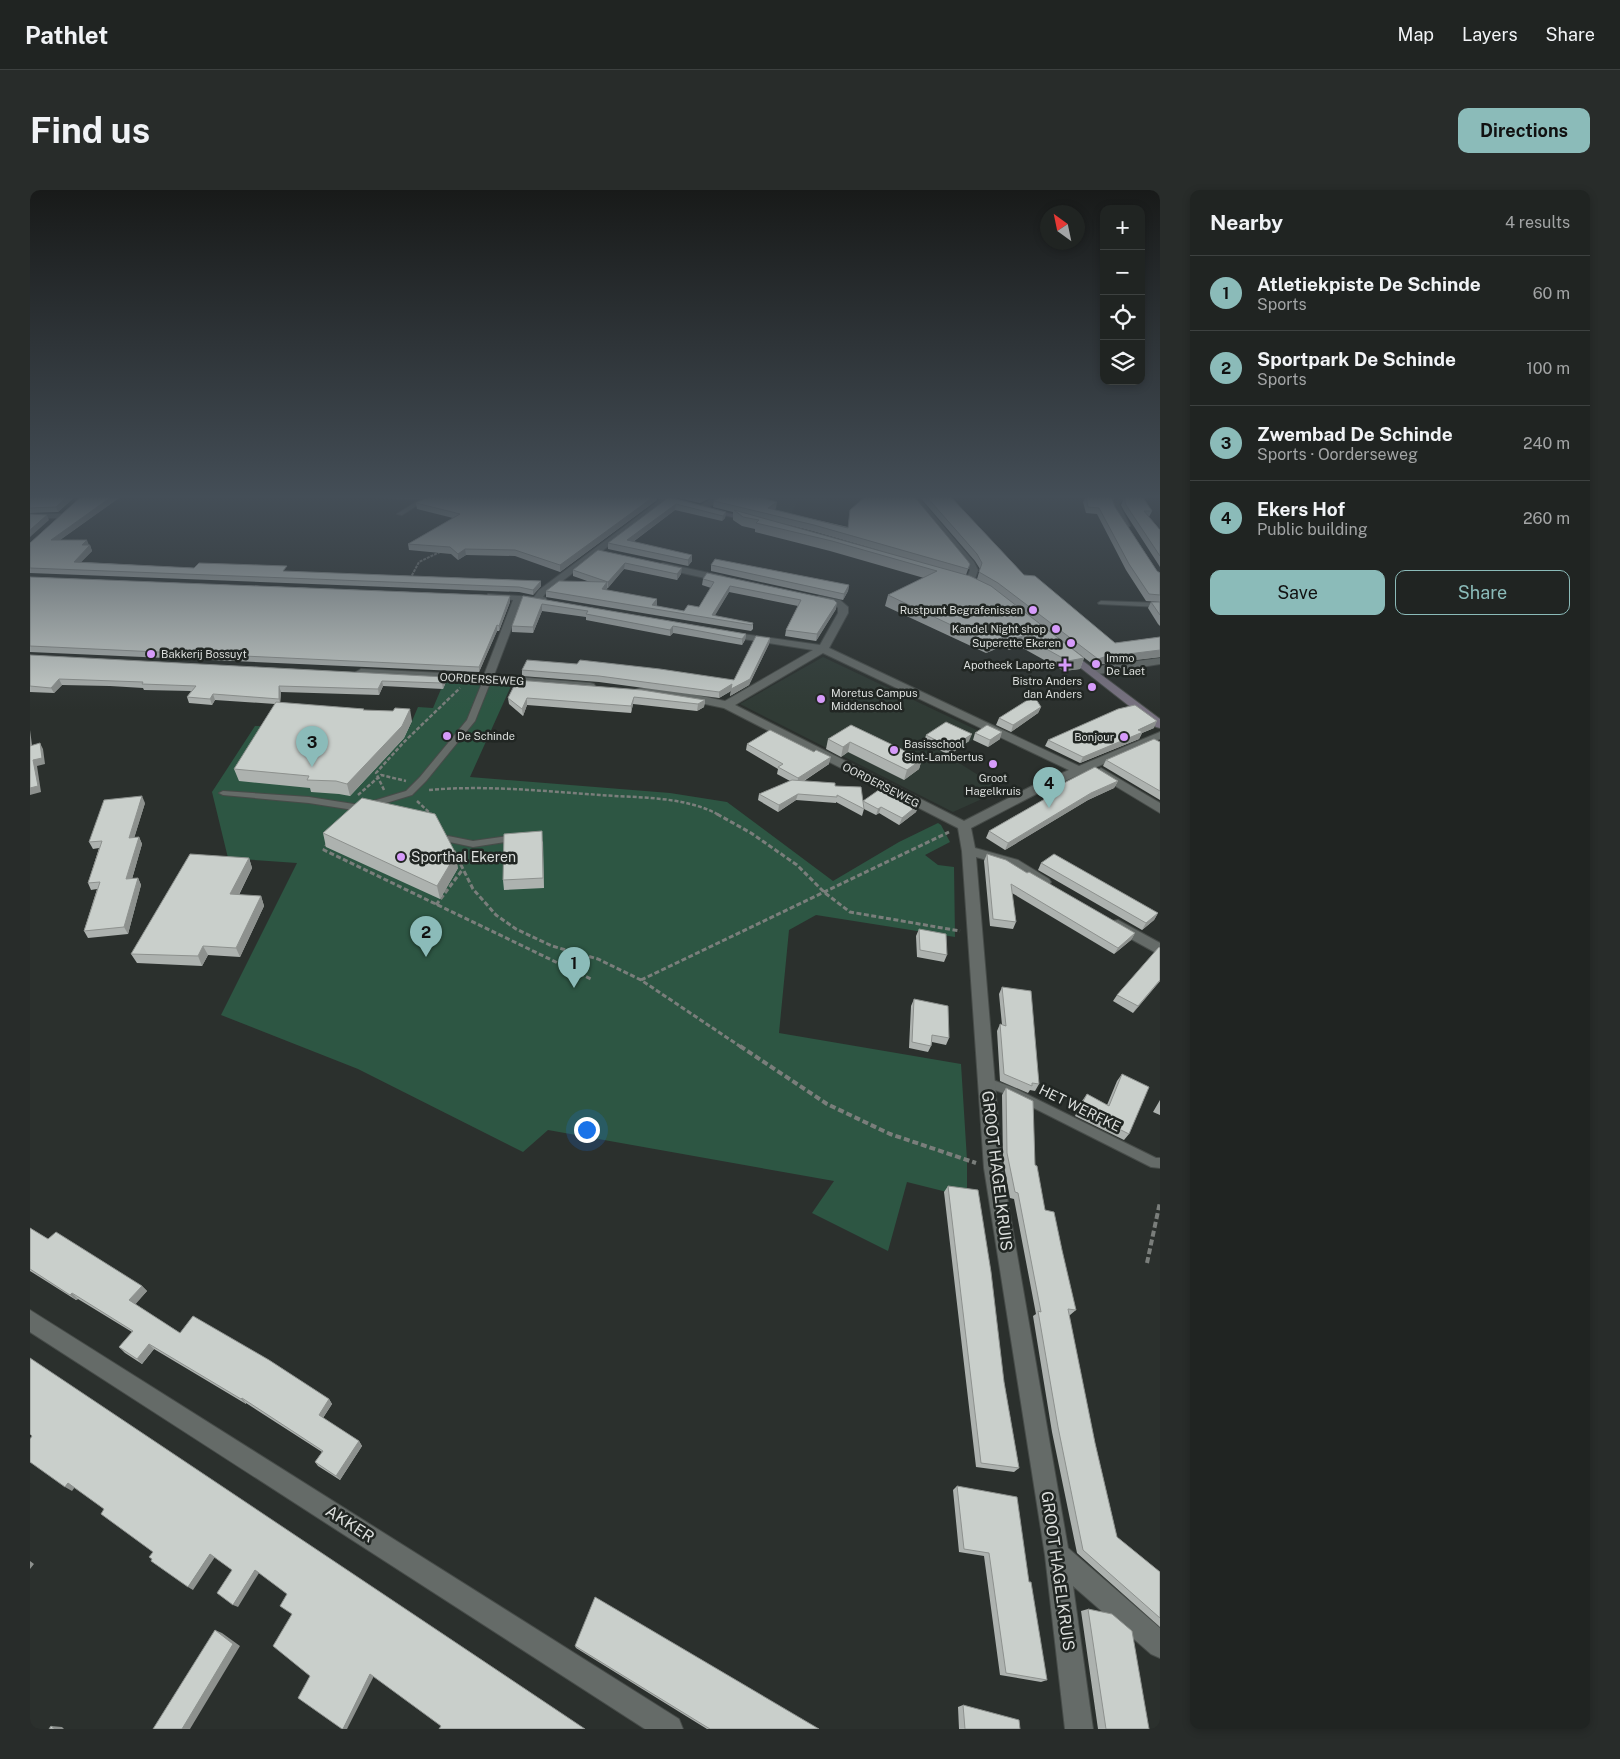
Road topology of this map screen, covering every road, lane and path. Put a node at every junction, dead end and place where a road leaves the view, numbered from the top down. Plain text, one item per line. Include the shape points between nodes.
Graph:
1 (415, 567) edge
2 (580, 567) edge
3 (667, 567) edge
4 (972, 567) edge
5 (966, 579) joint
6 (409, 581) edge
7 (730, 581) edge
8 (982, 586) edge
9 (480, 595) edge
10 (519, 597) junction
11 (808, 597) edge
12 (537, 599) junction
13 (556, 602) edge
14 (1101, 603) dead end
15 (1160, 606) edge
16 (719, 632) edge
17 (1058, 646) edge
18 (823, 649) junction
19 (1160, 661) edge
20 (352, 672) edge
21 (1092, 672) junction
22 (471, 678) junction
23 (488, 678) junction
24 (606, 688) edge
25 (625, 690) edge
26 (726, 705) junction
27 (1159, 723) edge
28 (1160, 735) edge
29 (1085, 768) junction
30 (378, 777) junction
31 (418, 784) junction
32 (409, 792) junction
33 (222, 793) dead end
34 (389, 800) junction
35 (347, 805) junction
36 (1160, 809) edge
37 (964, 826) junction
38 (524, 837) edge
39 (448, 839) junction
40 (329, 841) edge
41 (970, 851) junction
42 (464, 869) junction
43 (1054, 887) edge
44 (825, 893) junction
45 (436, 905) junction
46 (1103, 916) edge
47 (975, 933) junction
48 (1160, 950) edge
49 (591, 979) dead end
50 (640, 980) junction
51 (985, 1082) junction
52 (1160, 1163) edge
53 (993, 1168) junction
54 (1160, 1202) edge
55 (1147, 1263) dead end
56 (30, 1320) edge
57 (1057, 1554) junction
58 (1160, 1645) edge
59 (669, 1729) edge
60 (1079, 1729) edge

1 - 6 path
2 - 12 street via 542,592
3 - 7 street
4 - 5 street via 974,570
5 - 8 main road
9 - 10 street
10 - 12 street
10 - 23 street
11 - 18 street via 837,602 843,607 843,613
12 - 13 street
14 - 15 lane
16 - 18 street
17 - 21 main road
18 - 26 street
18 - 29 street
19 - 21 street
20 - 22 street, OORDERSEWEG
21 - 27 main road
22 - 23 street, OORDERSEWEG
22 - 30 path via 390,757 376,773
23 - 24 street, OORDERSEWEG
23 - 31 lane via 470,721
25 - 26 street, OORDERSEWEG via 672,694
26 - 37 street, OORDERSEWEG
28 - 29 street
29 - 36 street
29 - 37 street
30 - 31 path
30 - 34 path
30 - 35 path
31 - 32 lane
32 - 34 lane
32 - 39 path via 440,824
32 - 44 path via 489,787 692,804 726,817 752,833 797,865
33 - 35 lane
34 - 35 lane via 360,808
37 - 41 street, GROOT HAGELKRUIS
37 - 44 path
38 - 39 lane via 473,844
39 - 42 path
40 - 45 path via 324,850
41 - 43 street via 1013,864
41 - 47 street, GROOT HAGELKRUIS
42 - 45 path
42 - 50 path via 473,889 496,915 516,929 552,946 598,959
44 - 47 path via 850,912
44 - 50 path
45 - 49 path
46 - 48 street
47 - 51 street, GROOT HAGELKRUIS
50 - 53 path via 827,1104 890,1134
51 - 52 lane, HET WERFKE
51 - 53 street, GROOT HAGELKRUIS
53 - 57 street, GROOT HAGELKRUIS
54 - 55 path
56 - 59 street, AKKER
57 - 58 street
57 - 60 street, GROOT HAGELKRUIS

